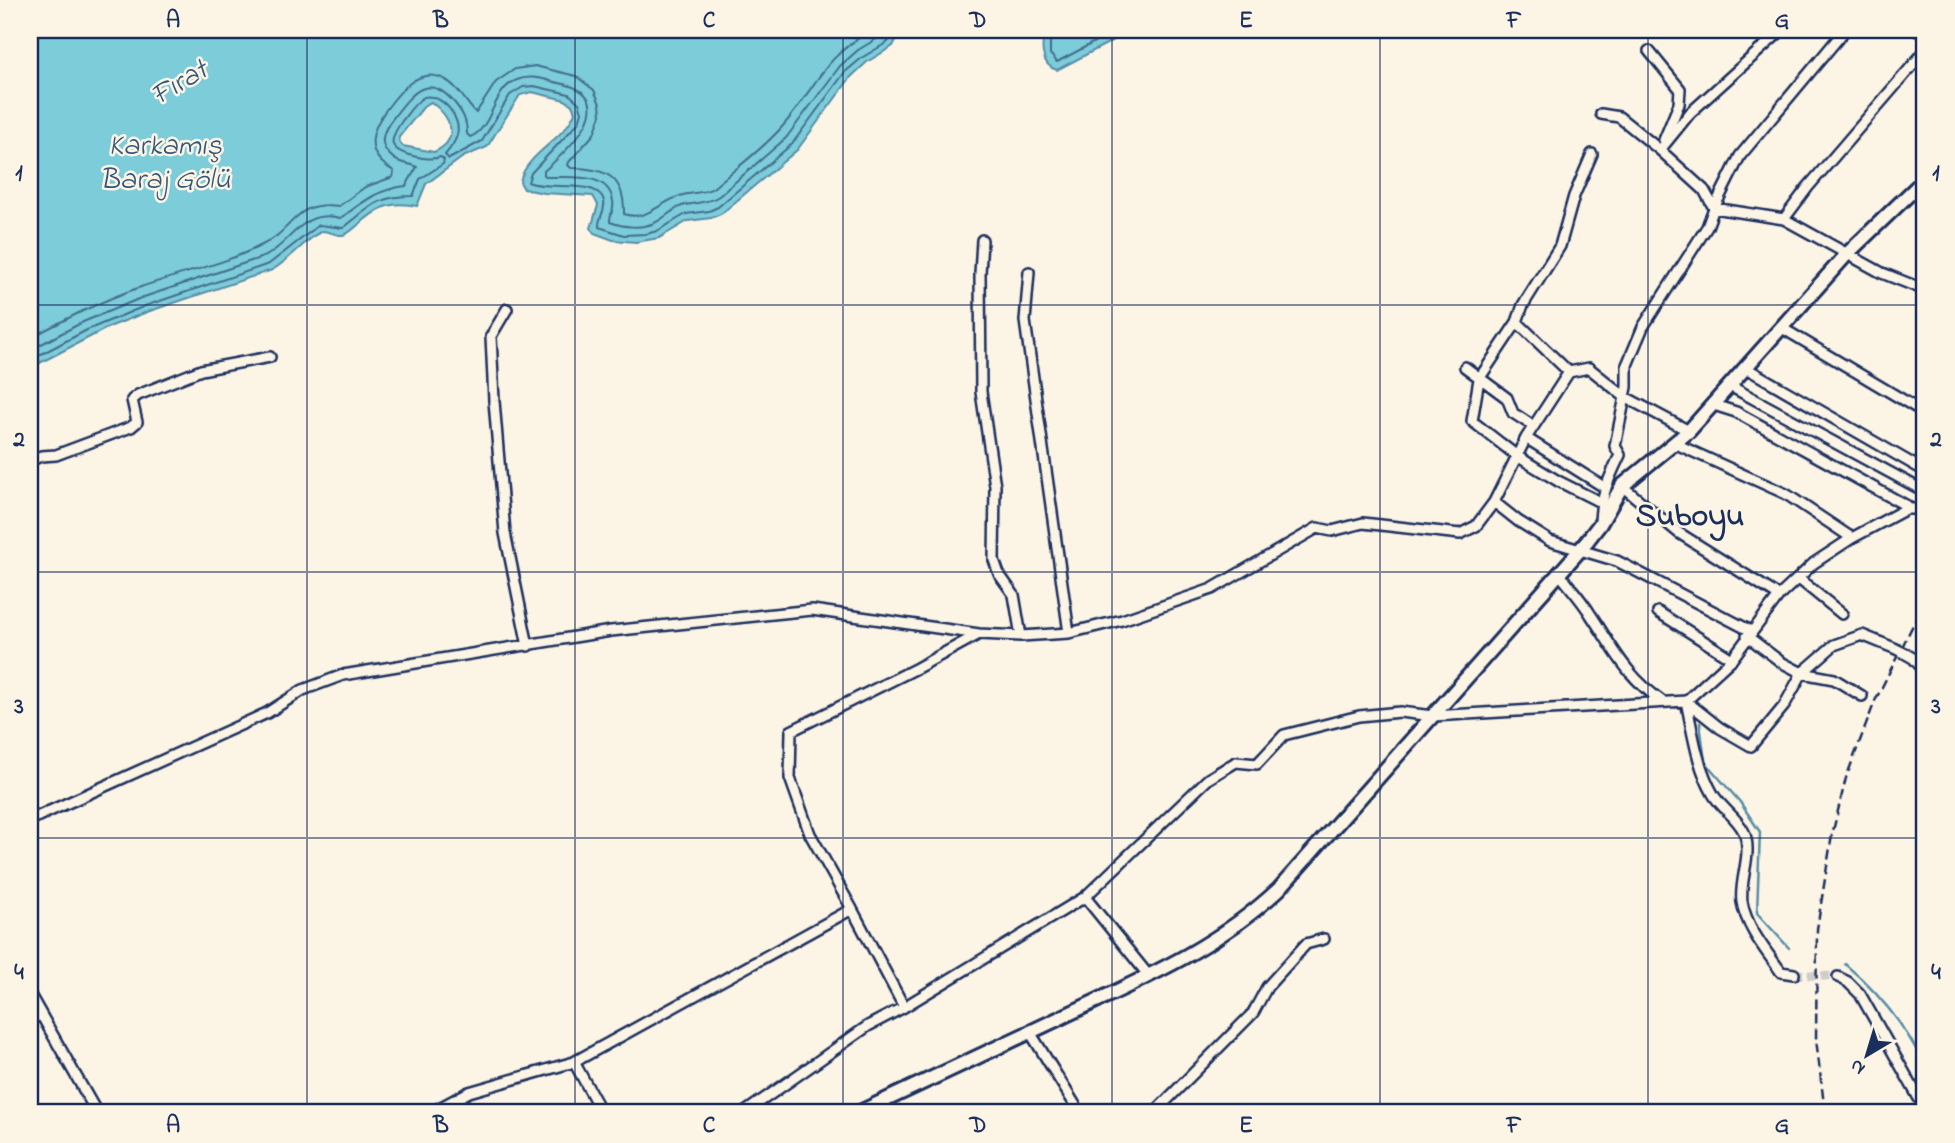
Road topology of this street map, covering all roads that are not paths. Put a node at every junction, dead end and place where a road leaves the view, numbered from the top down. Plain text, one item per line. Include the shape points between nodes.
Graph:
1 (1782, 30) edge
2 (1845, 30) edge
3 (1916, 30) edge
4 (1925, 34) edge
5 (1649, 51) dead end
6 (1925, 51) edge
7 (1601, 114) dead end
8 (1660, 150) junction
9 (1592, 154) dead end
10 (1925, 179) edge
11 (1714, 208) junction
12 (1784, 219) junction
13 (982, 240) dead end
14 (1847, 254) junction
15 (1029, 272) dead end
16 (1925, 290) edge
17 (507, 309) dead end
18 (1517, 322) junction
19 (1782, 328) junction
20 (270, 357) dead end
21 (1465, 368) dead end
22 (1746, 368) junction
23 (1569, 372) junction
24 (1479, 379) junction
25 (1730, 386) junction
26 (1625, 397) junction
27 (1714, 405) junction
28 (1925, 413) edge
29 (1533, 426) junction
30 (1689, 431) junction
31 (1526, 438) junction
32 (1676, 444) junction
33 (1517, 456) junction
34 (30, 461) edge
35 (1925, 471) edge
36 (1622, 486) junction
37 (1604, 487) junction
38 (1494, 502) junction
39 (1600, 502) junction
40 (1925, 508) edge
41 (1906, 509) junction
42 (1600, 524) junction
43 (1852, 538) junction
44 (1580, 550) junction
45 (1558, 572) junction
46 (1799, 579) junction
47 (1779, 596) junction
48 (1658, 612) dead end
49 (1842, 614) dead end
50 (1069, 633) junction
51 (979, 634) junction
52 (1749, 634) junction
53 (1021, 636) junction
54 (528, 646) junction
55 (1732, 659) junction
56 (1925, 671) edge
57 (1802, 673) junction
58 (1862, 696) dead end
59 (1686, 701) junction
60 (1663, 702) junction
61 (1433, 716) junction
62 (30, 820) edge
63 (1084, 897) junction
64 (852, 909) junction
65 (1324, 939) dead end
66 (1794, 974) tunnel mouth
67 (1149, 976) junction
68 (1838, 976) tunnel mouth
69 (30, 995) edge
70 (904, 1007) junction
71 (40, 1015) junction
72 (30, 1019) edge
73 (1030, 1032) junction
74 (574, 1062) junction
75 (1925, 1108) edge
76 (97, 1113) edge
77 (430, 1113) edge
78 (602, 1113) edge
79 (744, 1113) edge
80 (858, 1113) edge
81 (1080, 1113) edge
82 (1154, 1113) edge

1 - 8 street via 1690,113
2 - 11 street via 1740,156
3 - 4 street
5 - 8 street via 1680,89 1679,104
6 - 12 street
7 - 8 street via 1619,117
8 - 11 street via 1704,190
9 - 18 street via 1560,246
10 - 14 street
11 - 12 street
11 - 26 street via 1707,227 1635,343 1627,365
12 - 14 street
13 - 53 street via 981,392 995,486 994,560 1014,595
14 - 16 street
14 - 19 street
15 - 50 street via 1025,321
17 - 54 street via 491,336 494,401 505,533
18 - 23 street
18 - 24 street
19 - 22 street
19 - 28 street
20 - 34 street via 201,370 138,395 132,400 137,422 131,427
21 - 24 street
22 - 25 street
22 - 35 street
23 - 26 street via 1589,368
23 - 29 street
24 - 29 street via 1507,398 1513,413
24 - 33 street via 1472,421
25 - 27 street
25 - 40 street via 1924,491
26 - 30 street
26 - 37 street via 1615,446 1620,455
27 - 30 street
27 - 41 street via 1736,412
29 - 31 street
30 - 32 street
31 - 33 street
31 - 37 street
32 - 36 street
32 - 43 street via 1786,495
33 - 38 street
33 - 39 street
36 - 42 street
36 - 47 street via 1679,533
37 - 39 street
38 - 44 street via 1550,541
38 - 50 street via 1476,526 1460,534 1363,523 1332,531 1317,528 1212,589
39 - 42 street
40 - 41 street
41 - 43 street
42 - 44 street
43 - 46 street
44 - 45 street
44 - 52 street via 1617,561
45 - 60 street via 1590,612 1620,663
45 - 61 street
46 - 47 street
46 - 49 street
47 - 52 street
48 - 55 street
50 - 53 street
51 - 53 street
51 - 54 street via 812,610 611,631
51 - 64 street via 791,731 790,778 810,834
52 - 55 street
52 - 57 street via 1781,662
54 - 62 street via 343,675
55 - 59 street
56 - 57 street, bridge via 1913,658 1862,635 1834,645
57 - 58 street via 1834,679
57 - 59 street via 1784,706 1751,746
59 - 60 street
59 - 66 street via 1701,772 1744,832 1748,847 1742,901 1747,915 1781,972
60 - 61 street
61 - 63 street via 1400,712 1359,716 1284,735 1257,764 1236,761 1208,779
61 - 67 street via 1272,896 1212,943
63 - 67 street
63 - 70 street
64 - 70 street
64 - 74 street
65 - 82 street via 1306,944 1267,987 1253,1013
67 - 73 street
68 - 75 street via 1860,994
69 - 71 street
70 - 79 street via 867,1026
71 - 72 street
71 - 76 street
73 - 80 street
73 - 81 street
74 - 77 street via 468,1092
74 - 78 street

